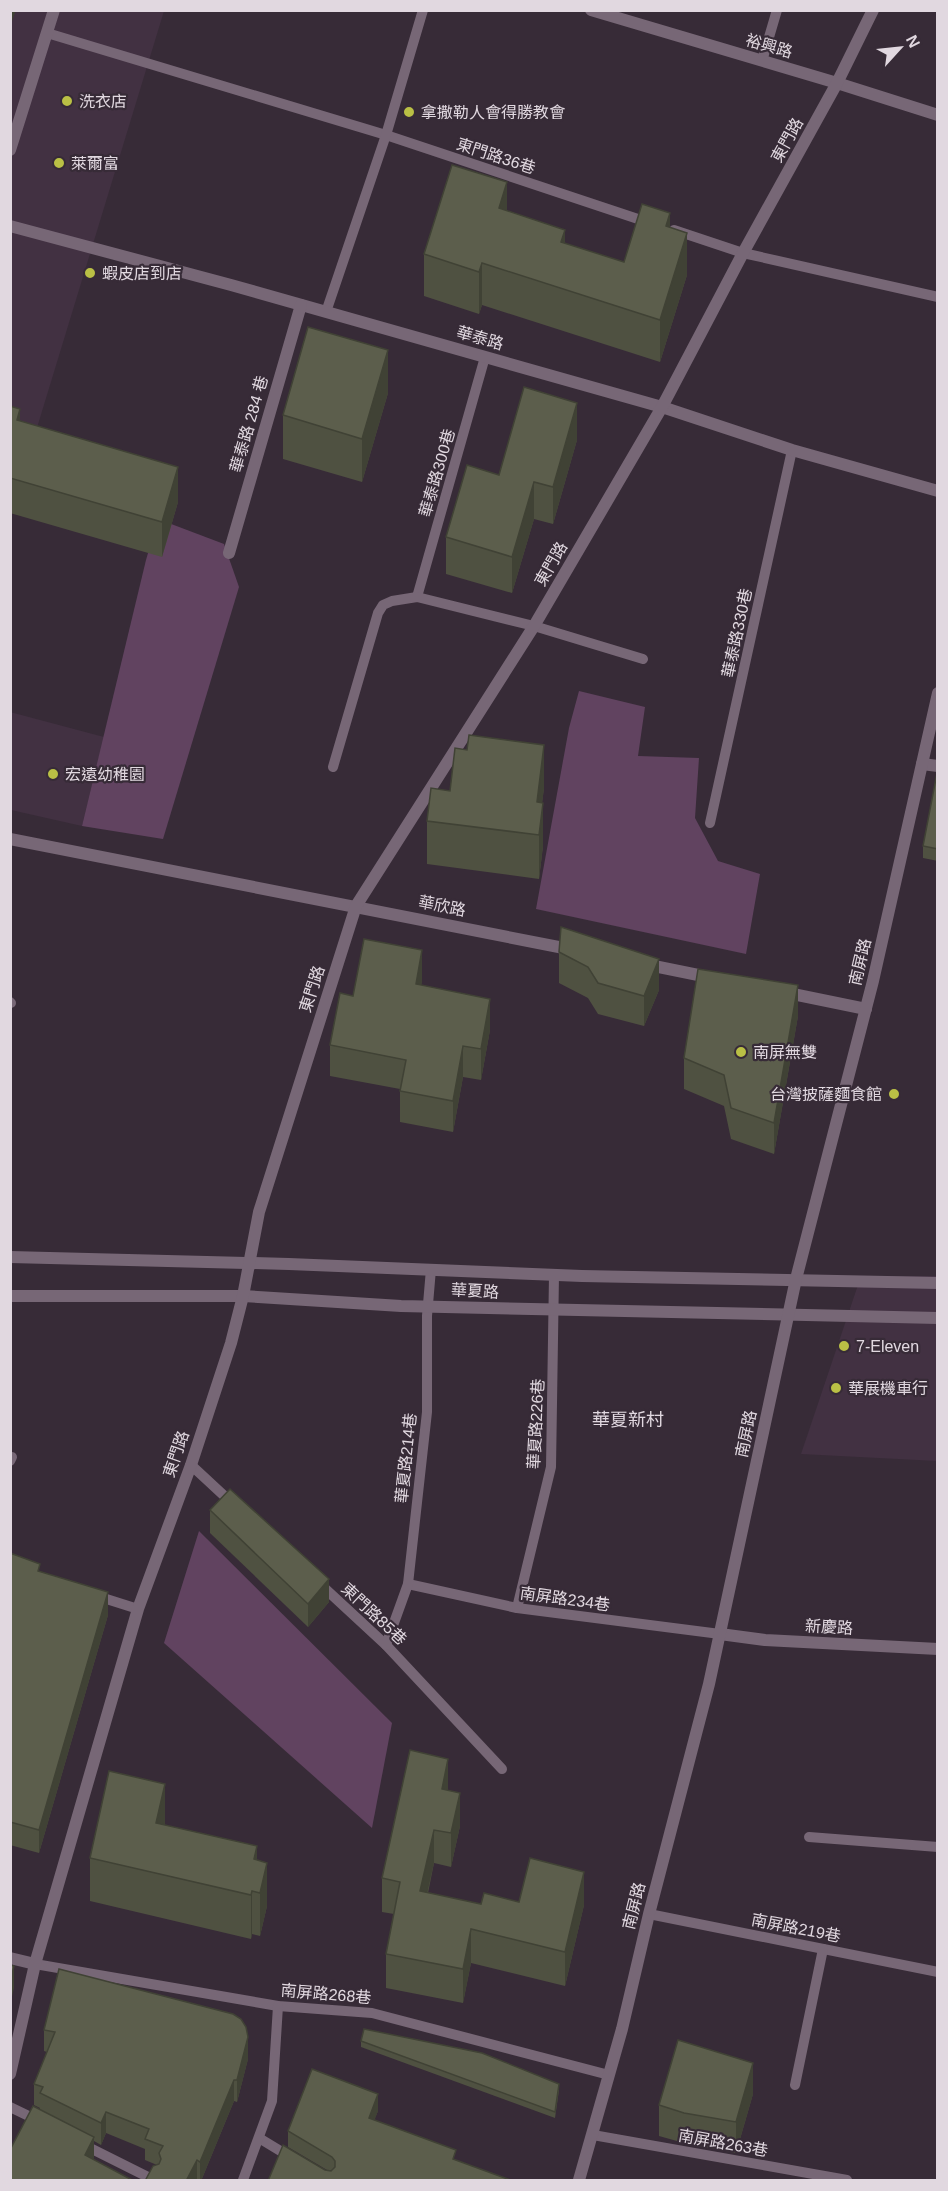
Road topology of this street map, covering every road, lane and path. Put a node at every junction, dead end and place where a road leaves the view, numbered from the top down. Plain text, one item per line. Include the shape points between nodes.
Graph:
1 (54, 10) edge
2 (423, 10) edge
3 (591, 10) edge
4 (777, 10) edge
5 (873, 10) edge
6 (47, 33) junction
7 (762, 61) junction
8 (837, 83) junction
9 (938, 115) edge
10 (386, 135) junction
11 (10, 150) edge
12 (10, 226) edge
13 (743, 253) junction
14 (938, 297) edge
15 (301, 305) junction
16 (326, 312) junction
17 (485, 357) junction
18 (663, 407) junction
19 (792, 450) junction
20 (938, 491) edge
21 (229, 553) dead end
22 (417, 597) junction
23 (534, 626) junction
24 (643, 659) dead end
25 (938, 693) edge
26 (922, 764) junction
27 (938, 766) edge
28 (333, 767) dead end
29 (710, 823) dead end
30 (10, 839) edge
31 (356, 906) junction
32 (588, 953) edge
33 (634, 962) edge
34 (727, 981) edge
35 (773, 990) edge
36 (866, 1009) junction
37 (10, 1257) edge
38 (249, 1265) junction
39 (431, 1269) junction
40 (554, 1275) junction
41 (796, 1279) junction
42 (938, 1283) edge
43 (10, 1296) edge
44 (243, 1296) junction
45 (428, 1305) junction
46 (555, 1308) junction
47 (788, 1314) junction
48 (938, 1318) edge
49 (191, 1465) junction
50 (242, 1512) edge
51 (310, 1574) edge
52 (408, 1584) junction
53 (85, 1592) edge
54 (517, 1608) junction
55 (138, 1609) junction
56 (720, 1635) junction
57 (386, 1645) junction
58 (938, 1649) edge
59 (502, 1768) dead end
60 (809, 1837) dead end
61 (938, 1847) edge
62 (649, 1914) junction
63 (823, 1949) junction
64 (10, 1958) edge
65 (35, 1964) junction
66 (938, 1972) edge
67 (278, 2006) junction
68 (10, 2074) edge
69 (609, 2075) junction
70 (795, 2085) dead end
71 (10, 2107) edge
72 (51, 2128) edge
73 (593, 2135) junction
74 (72, 2138) edge
75 (259, 2138) junction
76 (299, 2162) edge
77 (154, 2181) edge
78 (243, 2181) edge
79 (579, 2181) edge
80 (847, 2181) edge

1 - 6 street
2 - 10 lane
3 - 7 street, 裕興路
4 - 7 lane
5 - 8 street, 東門路
6 - 10 lane, 東門路36巷
6 - 11 street
7 - 8 street, 裕興路
8 - 9 street, 裕興路
8 - 13 street, 東門路
10 - 13 lane, 東門路36巷
10 - 16 lane
12 - 15 street, 華泰路
13 - 14 lane, 東門路36巷
13 - 18 street, 東門路
15 - 16 street, 華泰路
15 - 21 street, 華泰路 284 巷
16 - 17 street, 華泰路
17 - 18 street, 華泰路
17 - 22 lane, 華泰路300巷
18 - 19 street, 華泰路
18 - 23 street, 東門路
19 - 20 street, 華泰路
19 - 29 lane, 華泰路330巷
22 - 23 lane
22 - 28 lane via 392,601 378,613
23 - 24 lane
23 - 31 street, 東門路
25 - 26 street, 南屏路
26 - 27 street
26 - 36 street, 南屏路
30 - 31 street, 華欣路
31 - 32 street, 華欣路
31 - 38 street, 東門路 via 259,1212
33 - 34 street
35 - 36 street
36 - 41 street, 南屏路
37 - 38 street, 華夏路
38 - 39 street, 華夏路
38 - 44 street, 東門路
39 - 40 street, 華夏路
39 - 45 lane, 華夏路214巷
40 - 41 street, 華夏路
40 - 46 lane, 華夏路226巷
41 - 42 street, 華夏路
41 - 47 street, 南屏路
43 - 44 street, 華夏路
44 - 45 street, 華夏路
44 - 49 street, 東門路
45 - 46 street, 華夏路
45 - 52 lane, 華夏路214巷 via 427,1412
46 - 47 street, 華夏路
46 - 54 lane, 華夏路226巷 via 551,1467
47 - 48 street, 華夏路
47 - 56 street, 南屏路
49 - 50 lane
49 - 55 street, 東門路
51 - 57 lane, 東門路85巷
52 - 54 lane, 南屏路234巷
52 - 57 lane, 華夏路214巷
53 - 55 lane
54 - 56 lane, 南屏路234巷
55 - 65 street, 東門路
56 - 58 street, 新慶路
56 - 62 street, 南屏路
57 - 59 lane, 東門路85巷
60 - 61 lane
62 - 63 lane, 南屏路219巷
62 - 69 street, 南屏路
63 - 66 lane, 南屏路219巷
63 - 70 lane
64 - 65 street
65 - 67 lane, 南屏路268巷
65 - 68 street, 東門路
67 - 69 lane, 南屏路268巷 via 372,2013
67 - 75 lane via 272,2101
69 - 73 street, 南屏路
71 - 72 lane
73 - 79 street, 南屏路
73 - 80 lane, 南屏路263巷
74 - 77 lane
75 - 76 lane
75 - 78 lane

